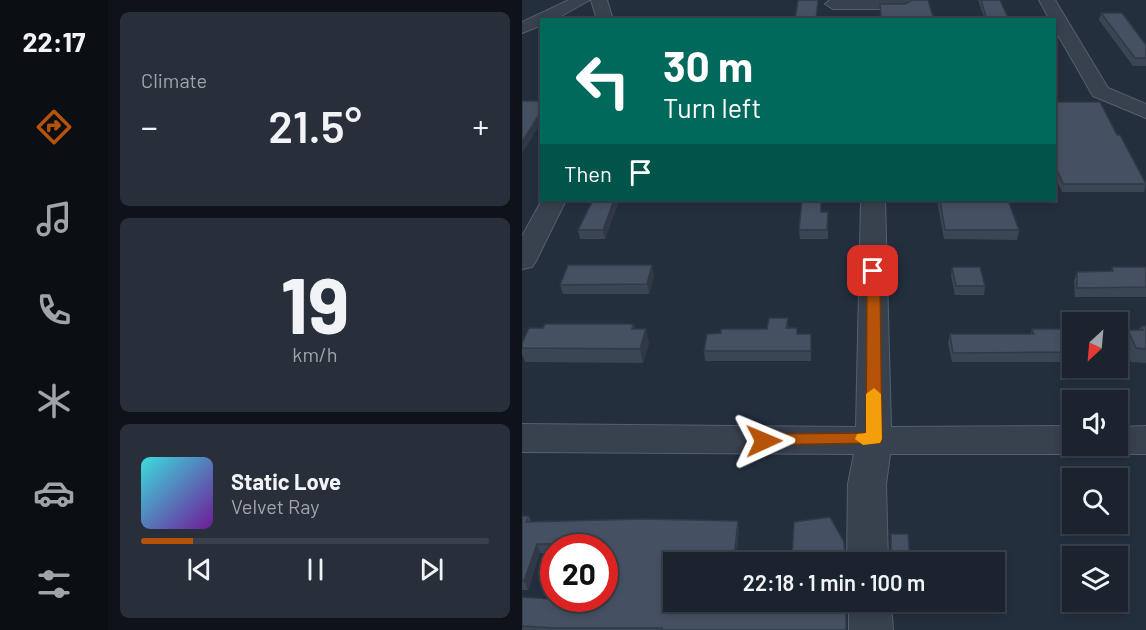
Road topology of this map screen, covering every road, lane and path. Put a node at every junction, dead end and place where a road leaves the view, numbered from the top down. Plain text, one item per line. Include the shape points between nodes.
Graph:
1 (576, 0) edge
2 (582, 0) edge
3 (599, 0) edge
4 (1047, 0) edge
5 (833, 4) dead end
6 (905, 4) edge
7 (867, 8) edge
8 (522, 12) edge
9 (543, 18) edge
10 (604, 18) edge
11 (540, 20) edge
12 (522, 28) edge
13 (1146, 112) edge
14 (553, 201) edge
15 (873, 201) edge
16 (522, 261) edge
17 (522, 438) edge
18 (874, 439) junction
19 (1062, 440) edge
20 (1128, 440) edge
21 (1146, 440) edge
22 (868, 552) edge
23 (870, 612) edge
24 (870, 630) edge

1 - 8 lane
2 - 9 lane
3 - 10 lane
4 - 13 lane via 1100,92
5 - 7 lane
6 - 7 lane
11 - 12 lane
14 - 16 lane
15 - 18 lane
17 - 18 lane via 675,442
18 - 19 lane
18 - 22 lane via 867,484
20 - 21 lane
23 - 24 lane

